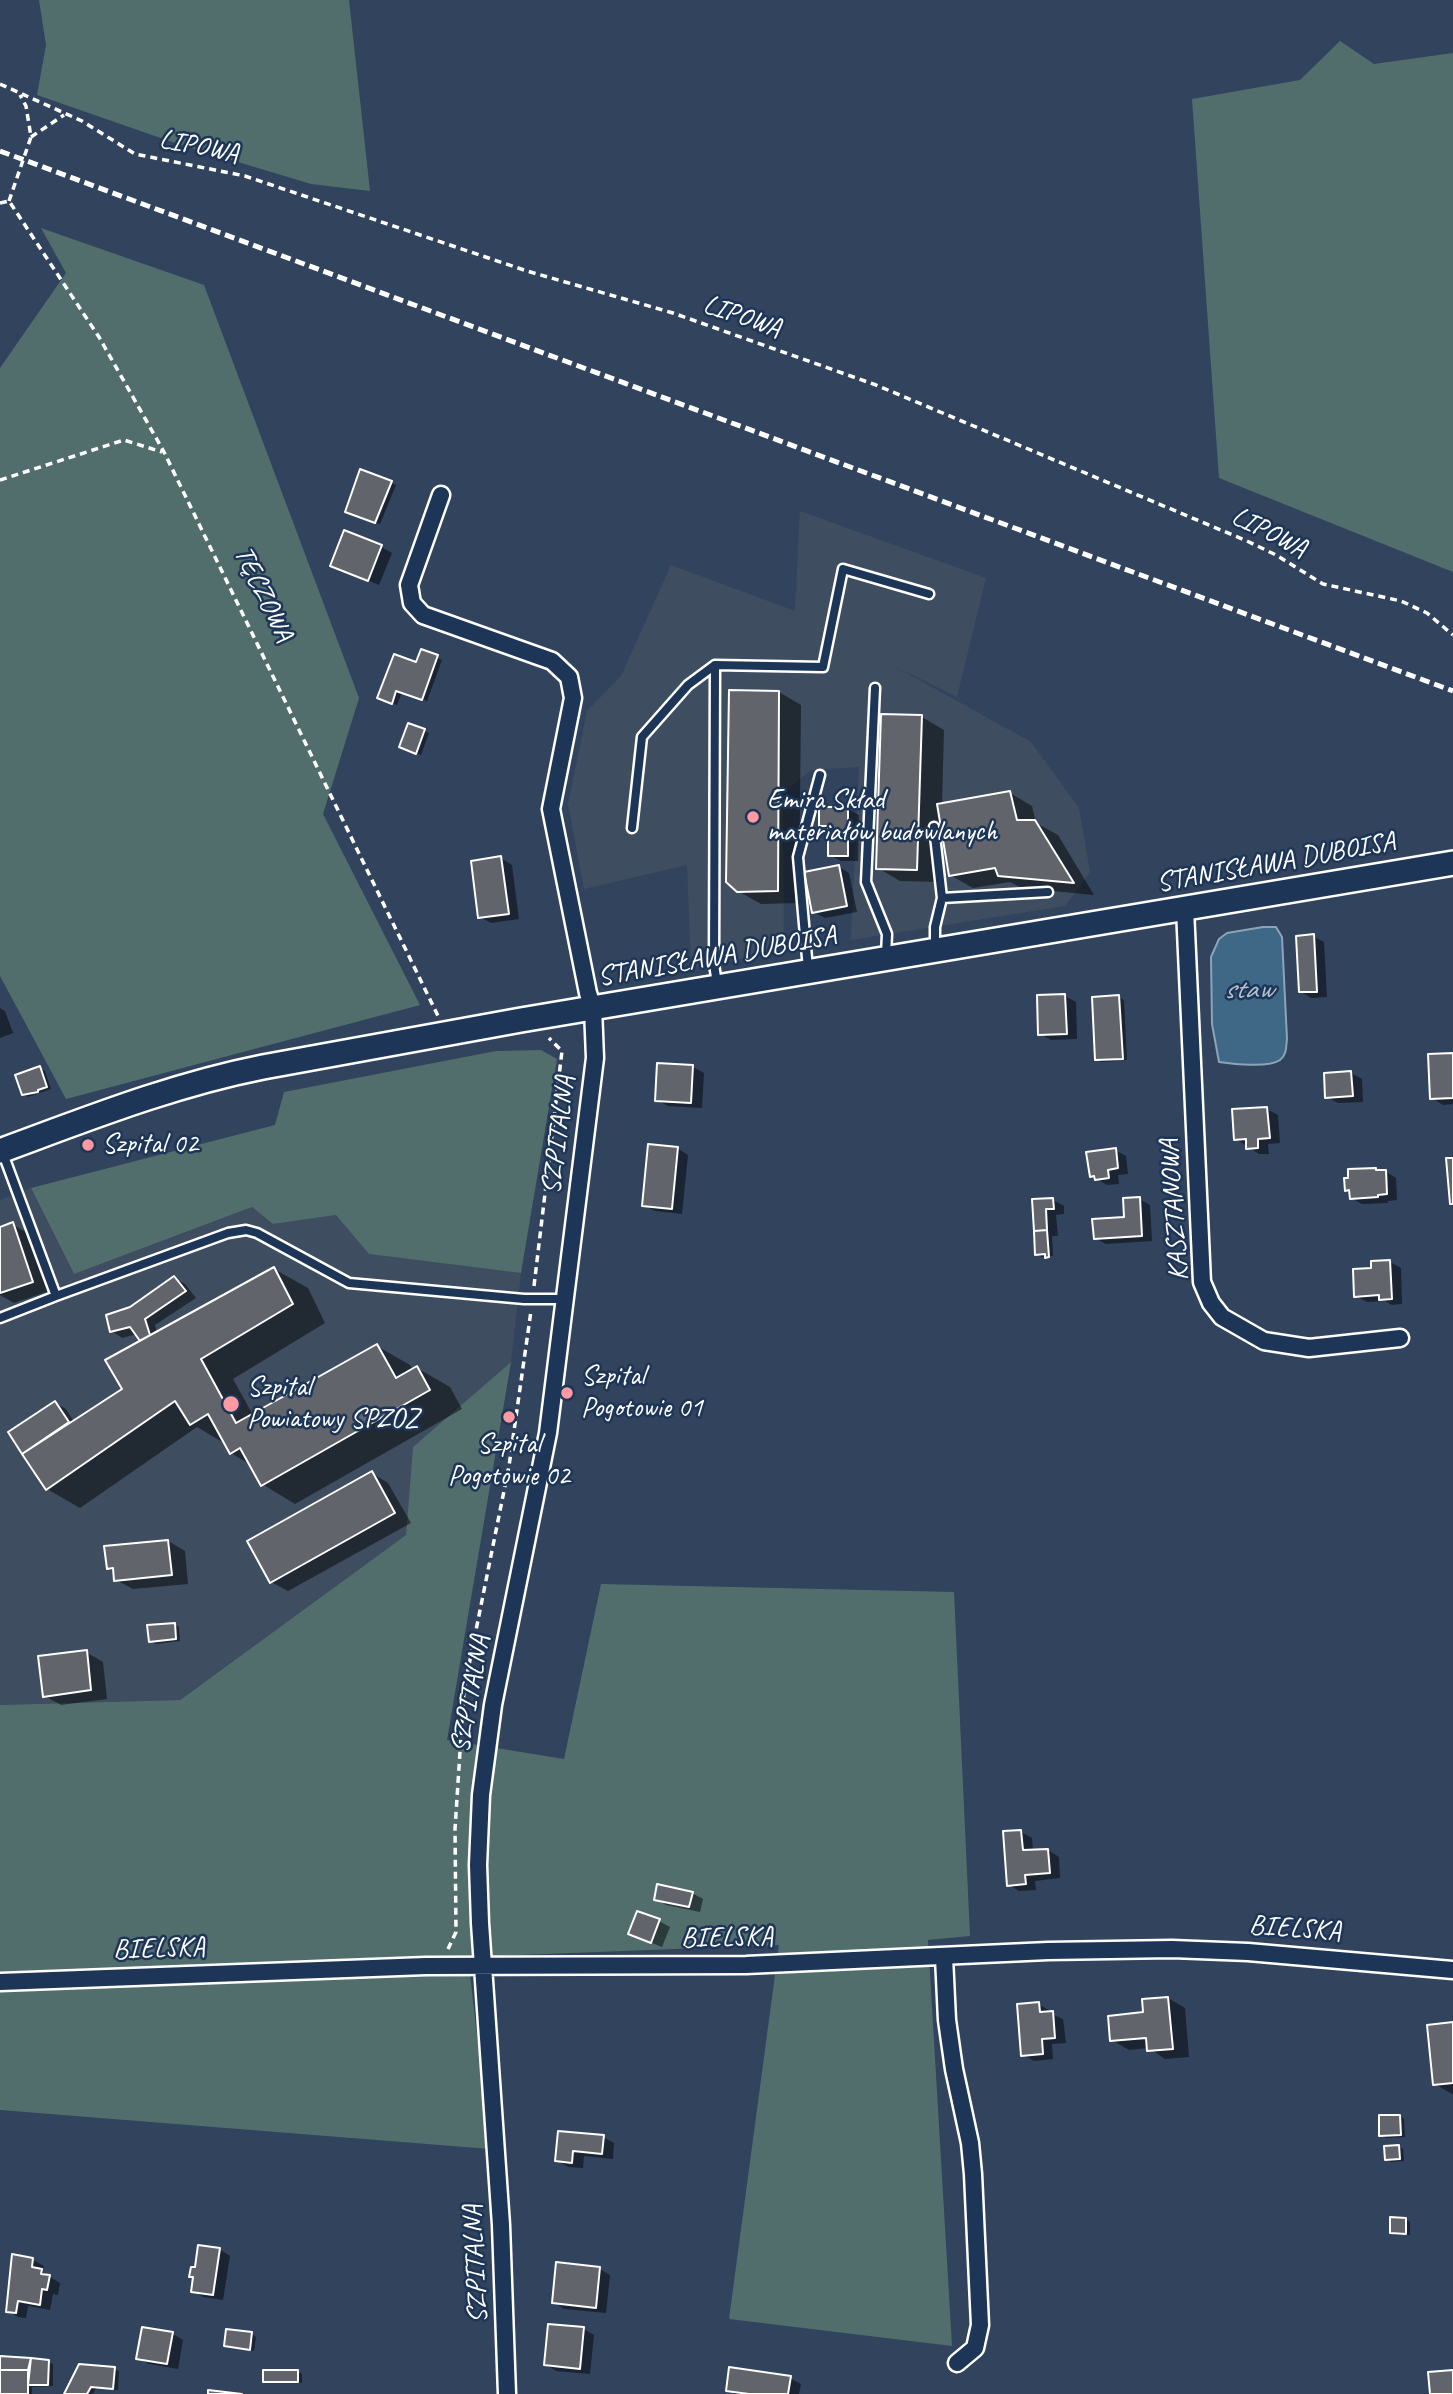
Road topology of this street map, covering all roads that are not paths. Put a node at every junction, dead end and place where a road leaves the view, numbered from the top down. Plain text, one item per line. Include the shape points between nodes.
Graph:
1 (441, 495) dead end
2 (929, 594) dead end
3 (715, 665) junction
4 (875, 688) dead end
5 (820, 775) dead end
6 (934, 827) dead end
7 (632, 828) dead end
8 (1453, 863) edge
9 (1048, 892) dead end
10 (942, 898) junction
11 (1185, 909) junction
12 (935, 951) junction
13 (886, 959) junction
14 (808, 972) junction
15 (718, 987) junction
16 (593, 1008) junction
17 (1, 1150) edge
18 (56, 1296) junction
19 (566, 1299) junction
20 (0, 1318) edge
21 (1400, 1338) dead end
22 (944, 1956) junction
23 (483, 1965) junction
24 (1453, 1970) edge
25 (0, 1982) edge
26 (957, 2363) dead end
27 (507, 2394) edge

1 - 16 street via 409,585 412,603 423,615 552,661 569,677 573,698 551,809
2 - 3 lane via 843,569 824,667
3 - 7 lane via 688,685 642,737
3 - 15 lane via 714,964
4 - 13 lane via 866,882 887,934
5 - 14 lane via 798,857
6 - 10 lane
8 - 11 street, STANISŁAWA DUBOISA
9 - 10 lane
10 - 12 lane
11 - 12 street, STANISŁAWA DUBOISA
11 - 21 street, KASZTANOWA via 1202,1282 1211,1303 1222,1317 1264,1341 1309,1348
12 - 13 street, STANISŁAWA DUBOISA
13 - 14 street, STANISŁAWA DUBOISA
14 - 15 street, STANISŁAWA DUBOISA
15 - 16 street, STANISŁAWA DUBOISA
16 - 17 street, STANISŁAWA DUBOISA via 224,1075 148,1096
16 - 19 street, SZPITALNA via 595,1058
17 - 18 lane
18 - 19 lane via 246,1230 349,1283
18 - 20 lane
19 - 23 street, SZPITALNA via 548,1433 486,1749 478,1865
22 - 23 street, BIELSKA via 746,1965
22 - 24 street, BIELSKA via 1172,1949
22 - 26 street via 952,2057 974,2174 980,2325 975,2348
23 - 25 street, BIELSKA
23 - 27 street, SZPITALNA

